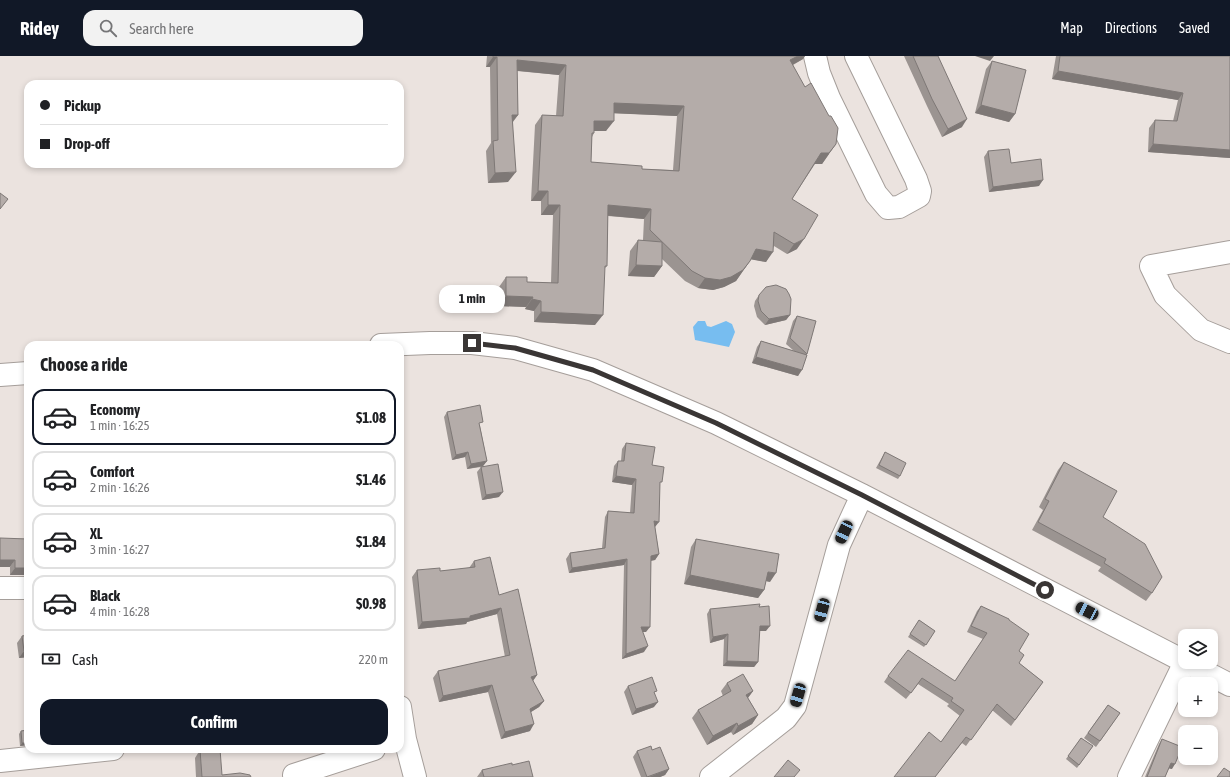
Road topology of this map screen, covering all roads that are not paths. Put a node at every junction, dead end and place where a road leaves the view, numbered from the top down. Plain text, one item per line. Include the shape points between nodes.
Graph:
1 (815, 56) edge
2 (856, 56) edge
3 (1230, 252) edge
4 (1230, 342) edge
5 (404, 344) edge
6 (24, 373) edge
7 (0, 375) edge
8 (862, 495) junction
9 (0, 588) edge
10 (24, 588) edge
11 (1178, 658) edge
12 (1182, 669) edge
13 (1199, 669) edge
14 (1230, 685) edge
15 (404, 746) edge
16 (71, 753) edge
17 (362, 753) edge
18 (0, 760) edge
19 (294, 775) dead end
20 (4, 777) edge
21 (415, 777) edge
22 (711, 777) edge
23 (1129, 777) edge

1 - 2 street via 829,98 876,194 888,208 899,207 919,196 920,191
3 - 4 street via 1151,266 1165,295 1201,330
5 - 8 street via 472,343 515,348 593,370 716,423
6 - 7 street
8 - 11 street
8 - 22 street via 838,545 795,706 786,718
9 - 10 street
12 - 23 street
13 - 14 street
15 - 21 street
16 - 18 street
17 - 19 street
18 - 20 street

